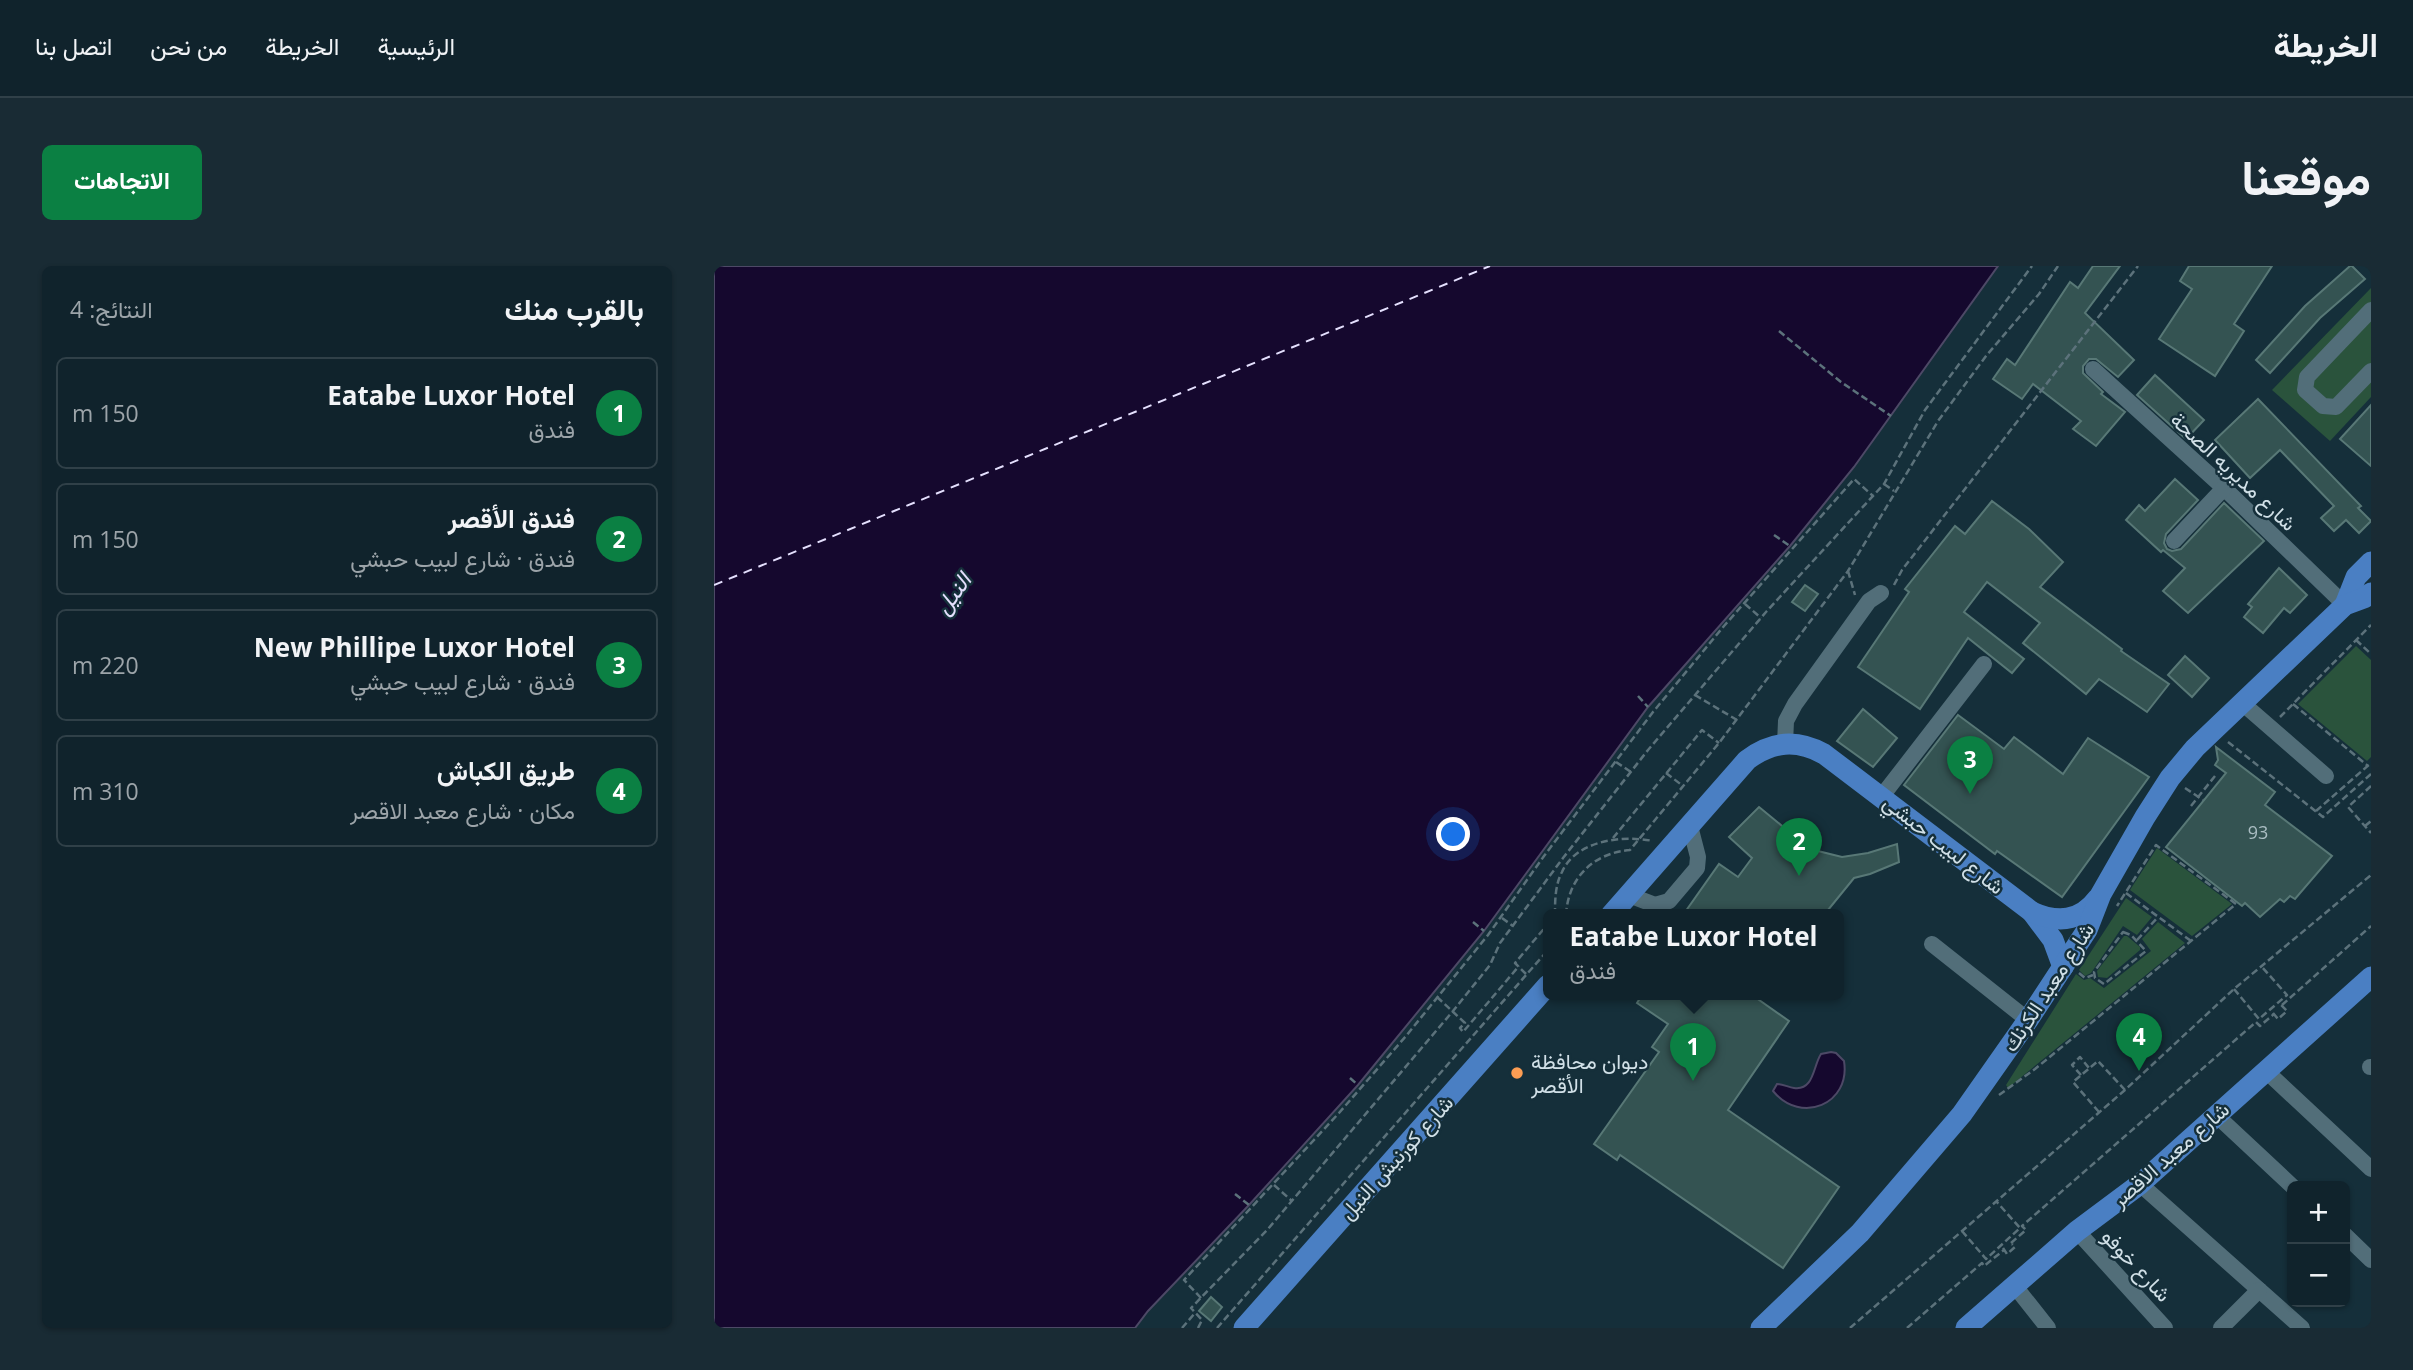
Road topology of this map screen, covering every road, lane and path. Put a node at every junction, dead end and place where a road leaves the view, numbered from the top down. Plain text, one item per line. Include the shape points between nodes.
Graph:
1 (2032, 266) edge
2 (2058, 266) edge
3 (2138, 266) edge
4 (2371, 310) edge
5 (1779, 331) dead end
6 (2093, 369) dead end
7 (2371, 371) edge
8 (1891, 416) dead end
9 (1884, 484) junction
10 (2224, 488) junction
11 (1894, 491) junction
12 (1872, 496) junction
13 (1774, 535) dead end
14 (2174, 541) dead end
15 (1790, 546) dead end
16 (2371, 562) edge
17 (1848, 571) junction
18 (1881, 593) joint
19 (2371, 593) edge
20 (1744, 604) junction
21 (2345, 605) junction
22 (1865, 607) junction
23 (1761, 618) junction
24 (2371, 625) edge
25 (2356, 640) junction
26 (2371, 654) edge
27 (1984, 664) dead end
28 (1695, 695) junction
29 (1638, 696) dead end
30 (2241, 702) junction
31 (2293, 704) junction
32 (1648, 707) dead end
33 (1737, 720) junction
34 (2270, 727) junction
35 (2212, 730) junction
36 (1719, 743) junction
37 (1785, 744) junction
38 (1615, 761) junction
39 (2369, 764) edge
40 (1630, 772) junction
41 (1666, 773) junction
42 (2371, 774) edge
43 (2216, 776) dead end
44 (2326, 776) dead end
45 (1683, 786) junction
46 (2371, 786) edge
47 (2185, 788) dead end
48 (1882, 796) junction
49 (2198, 797) junction
50 (2203, 800) dead end
51 (2191, 806) dead end
52 (2316, 811) junction
53 (2371, 821) edge
54 (1690, 826) junction
55 (2365, 826) junction
56 (2371, 833) edge
57 (1640, 838) junction
58 (1612, 840) junction
59 (1672, 847) junction
60 (1563, 858) junction
61 (1568, 863) junction
62 (2371, 875) edge
63 (2112, 889) junction
64 (1629, 895) junction
65 (1556, 909) edge
66 (1567, 909) edge
67 (1616, 909) edge
68 (2032, 912) junction
69 (2111, 915) dead end
70 (1500, 917) junction
71 (2158, 917) junction
72 (1473, 922) dead end
73 (1513, 926) junction
74 (2371, 926) edge
75 (1543, 929) edge
76 (1484, 931) dead end
77 (2137, 940) junction
78 (2191, 941) junction
79 (1932, 944) dead end
80 (1543, 956) edge
81 (1518, 966) junction
82 (2261, 966) junction
83 (2069, 969) junction
84 (1527, 974) junction
85 (2093, 975) junction
86 (2371, 977) edge
87 (2234, 989) junction
88 (1543, 991) edge
89 (1437, 997) junction
90 (2280, 1004) junction
91 (2270, 1010) junction
92 (1453, 1012) junction
93 (2274, 1014) junction
94 (2028, 1020) junction
95 (2090, 1068) junction
96 (2266, 1071) junction
97 (2081, 1075) junction
98 (1350, 1078) dead end
99 (1358, 1085) dead end
100 (1984, 1085) junction
101 (2125, 1090) junction
102 (2099, 1112) junction
103 (2216, 1115) junction
104 (2371, 1169) edge
105 (2287, 1181) edge
106 (2140, 1184) junction
107 (1274, 1185) junction
108 (1235, 1194) dead end
109 (1292, 1200) junction
110 (1996, 1201) junction
111 (1249, 1205) dead end
112 (1962, 1231) junction
113 (2077, 1231) junction
114 (2008, 1239) junction
115 (2350, 1240) edge
116 (2011, 1243) junction
117 (2002, 1248) junction
118 (2371, 1260) edge
119 (2014, 1285) junction
120 (2259, 1290) junction
121 (1201, 1298) junction
122 (1195, 1313) junction
123 (1182, 1328) edge
124 (1198, 1328) edge
125 (1217, 1328) edge
126 (1244, 1328) edge
127 (1761, 1328) edge
128 (1850, 1328) edge
129 (1907, 1328) edge
130 (1966, 1328) edge
131 (2048, 1328) edge
132 (2165, 1328) edge
133 (2221, 1328) edge
134 (2302, 1328) edge

1 - 9 path via 1925,410
2 - 11 path via 1938,421
3 - 18 path via 1891,590
4 - 7 street via 2307,377 2305,390 2323,406 2336,407
5 - 8 path
6 - 10 street, شارع مديريه الصحة
9 - 11 path
9 - 12 path
10 - 14 street
10 - 21 street, شارع مديريه الصحة
11 - 17 path
12 - 20 path via 1854,479
12 - 23 path
13 - 15 path
16 - 21 main road, شارع معبد الكرنك via 2356,577
17 - 22 path via 1850,585
17 - 33 path
18 - 22 street
19 - 21 main road, شارع معبد الكرنك
20 - 23 path
20 - 38 path
21 - 30 main road, شارع معبد الكرنك
22 - 37 street via 1790,713
23 - 28 path
24 - 25 path
25 - 26 path
25 - 31 path
27 - 48 street
28 - 33 path
28 - 40 path
29 - 32 path
30 - 34 street
30 - 35 main road, شارع معبد الكرنك
31 - 34 path
31 - 39 path
33 - 36 path
34 - 44 street
35 - 52 path
35 - 63 main road, شارع معبد الكرنك via 2162,789
36 - 41 path via 1702,730
36 - 45 path
37 - 48 main road, شارع لبيب حبشي via 1805,745 1824,754
37 - 54 main road via 1747,760
38 - 40 path
38 - 70 path
39 - 52 path
40 - 60 path
41 - 45 path
41 - 58 path
42 - 52 path via 2323,817
43 - 49 path
45 - 57 path
46 - 55 path via 2348,807
47 - 49 path
48 - 68 main road, شارع لبيب حبشي
49 - 50 path
49 - 51 path
53 - 55 path
54 - 59 main road
54 - 64 street via 1698,856 1696,868 1669,901 1655,905
55 - 56 path
57 - 58 path
57 - 59 path
57 - 66 path via 1630,850 1608,854 1588,866 1574,884
58 - 61 path via 1581,851
59 - 64 main road
60 - 61 path
60 - 73 path
61 - 65 path via 1558,881
62 - 82 path
63 - 68 main road, شارع لبيب حبشي via 2086,911 2067,919
63 - 69 path
63 - 71 path
63 - 78 path via 2156,845 2236,904
63 - 83 main road, شارع معبد الكرنك
64 - 67 main road
68 - 83 main road
70 - 73 path
70 - 89 path
71 - 77 path
71 - 78 path
72 - 76 path
73 - 92 path
74 - 90 path
75 - 81 path via 1515,963
77 - 85 path via 2123,932
77 - 85 path via 2145,952 2107,983
78 - 100 path via 2000,1096
79 - 94 street
80 - 84 path
81 - 84 path
81 - 92 path via 1463,1031 1460,1028 1465,1023
82 - 87 path
82 - 90 path via 2287,995
83 - 85 path via 2085,978
83 - 94 main road, شارع معبد الكرنك
84 - 125 path
86 - 96 main road, شارع معبد الاقصر
87 - 91 path via 2259,1018
87 - 101 path
88 - 126 main road, شارع كورنيش النيل
89 - 92 path
89 - 107 path
90 - 91 path
90 - 93 path via 2287,1011 2278,1019
91 - 93 path
92 - 109 path
93 - 116 path via 2260,1026 2256,1022 2022,1226 2026,1230
94 - 100 main road, شارع معبد الكرنك
95 - 97 path
95 - 97 path via 2080,1058 2072,1065
95 - 101 path via 2098,1061
96 - 103 main road, شارع معبد الاقصر
96 - 104 street
97 - 102 path via 2073,1082
98 - 99 path
100 - 127 main road, شارع معبد الكرنك via 1860,1233
101 - 102 path
102 - 110 path
103 - 105 street
103 - 106 main road, شارع معبد الاقصر
106 - 113 main road, شارع معبد الاقصر
106 - 120 street
107 - 109 path
107 - 121 path via 1185,1280
108 - 111 path
109 - 121 path
110 - 112 path
110 - 114 path via 2020,1228
112 - 117 path via 1986,1259
112 - 128 path
113 - 119 main road, شارع معبد الاقصر
113 - 132 street, شارع خوفو
114 - 116 path
114 - 117 path
115 - 118 street
116 - 117 path via 2015,1247 2007,1254
117 - 129 path
119 - 130 main road, شارع معبد الاقصر
119 - 131 street
120 - 133 street
120 - 134 street
121 - 122 path via 1191,1308
122 - 123 path
122 - 124 path via 1202,1320

